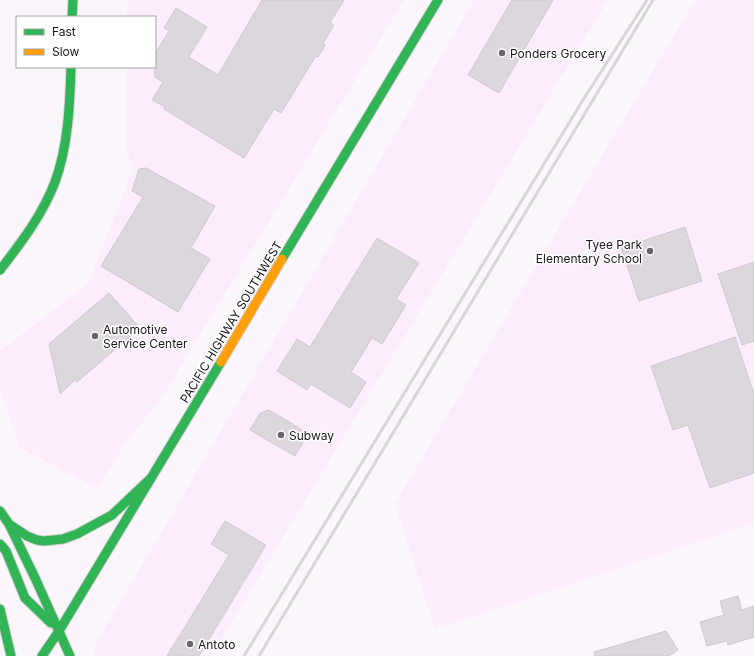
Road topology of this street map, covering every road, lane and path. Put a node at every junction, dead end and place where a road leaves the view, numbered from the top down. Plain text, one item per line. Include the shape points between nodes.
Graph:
1 (73, 0) edge
2 (438, 0) edge
3 (72, 16) edge
4 (70, 68) edge
5 (0, 270) edge
6 (150, 479) junction
7 (0, 511) edge
8 (9, 524) junction
9 (0, 544) edge
10 (0, 609) edge
11 (59, 631) junction
12 (11, 656) edge
13 (42, 656) edge
14 (70, 656) edge

1 - 3 main road
2 - 6 main road, PACIFIC HIGHWAY SOUTHWEST
4 - 5 main road via 70,104 63,150 54,184 35,222
6 - 8 main road via 112,516 63,539 37,540
6 - 11 main road, PACIFIC HIGHWAY SOUTHWEST
7 - 8 main road
8 - 11 main road
9 - 11 main road via 6,551 25,598
10 - 12 main road
11 - 13 main road, PACIFIC HIGHWAY SOUTHWEST
11 - 14 main road

